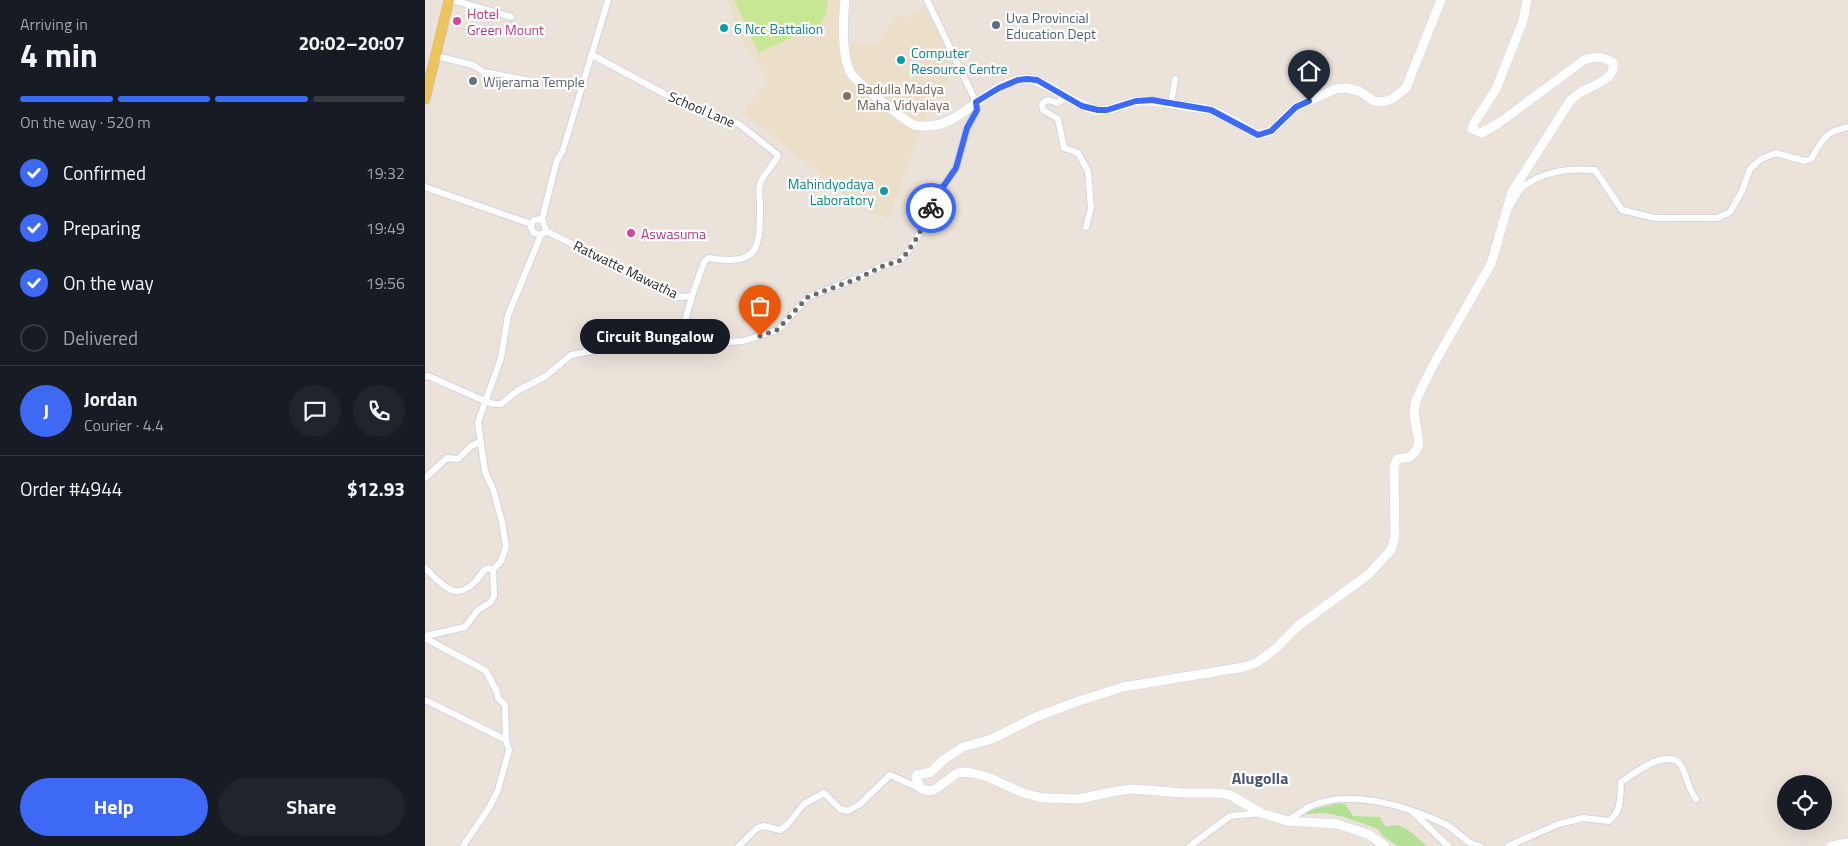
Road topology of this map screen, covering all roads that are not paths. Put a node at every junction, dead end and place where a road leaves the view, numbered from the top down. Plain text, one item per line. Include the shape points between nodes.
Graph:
1 (449, 0) edge
2 (453, 0) edge
3 (608, 0) edge
4 (845, 0) edge
5 (927, 0) edge
6 (1441, 0) edge
7 (1527, 0) edge
8 (511, 17) dead end
9 (593, 55) junction
10 (436, 56) junction
11 (1175, 79) dead end
12 (526, 80) dead end
13 (426, 95) edge
14 (1066, 97) junction
15 (976, 102) junction
16 (1171, 104) junction
17 (1848, 127) edge
18 (425, 187) edge
19 (1504, 216) junction
20 (542, 220) junction
21 (531, 224) junction
22 (1086, 228) dead end
23 (542, 235) junction
24 (692, 296) junction
25 (679, 342) junction
26 (425, 377) edge
27 (485, 400) junction
28 (481, 442) junction
29 (425, 478) edge
30 (425, 568) edge
31 (493, 570) junction
32 (425, 637) edge
33 (425, 700) edge
34 (506, 740) junction
35 (921, 789) junction
36 (1697, 799) dead end
37 (1411, 810) junction
38 (1261, 813) junction
39 (1287, 821) junction
40 (1848, 842) edge
41 (463, 846) edge
42 (739, 846) edge
43 (1191, 846) edge
44 (1385, 846) edge
45 (1448, 846) edge
46 (1480, 846) edge
47 (1508, 846) edge
48 (1831, 846) edge

1 - 10 main road
2 - 8 street
3 - 9 street
4 - 15 main road via 846,60 851,75 877,97 914,125 922,126 938,125
5 - 15 street
6 - 16 main road via 1406,88 1392,99 1374,101 1359,91 1336,89 1296,107 1271,131 1258,135 1211,110
7 - 19 main road via 1523,21 1496,89 1473,130 1481,133 1499,123 1584,60 1604,57 1613,63 1614,68 1604,80 1570,101 1512,192
9 - 20 street via 557,160
9 - 24 street, School Lane via 678,101 739,124 778,155 759,183 760,229 753,252 738,260 708,258
10 - 12 street via 473,65 484,72
10 - 13 main road
11 - 16 street
14 - 15 main road via 1037,80 1027,79 999,88
14 - 16 main road via 1098,110 1136,101
14 - 22 street via 1058,103 1048,100 1042,106 1058,119 1064,148 1078,153 1088,171 1091,208
15 - 25 street via 977,110 967,128 956,168 936,197 918,236 898,262 808,297 777,330 743,341
17 - 19 street via 1826,135 1811,159 1805,161 1776,153 1761,159 1750,169 1730,212 1717,218 1655,218 1622,210 1595,170 1577,168 1541,177 1522,188
18 - 21 street
19 - 35 main road via 1491,264 1416,400 1414,412 1419,444 1410,457 1397,459 1394,467 1395,537 1391,550 1369,574 1298,626 1275,650 1256,663 1123,687 1038,716 992,739 963,747 931,772 917,775
20 - 21 street via 534,220
20 - 23 street
21 - 23 street via 534,233
23 - 24 street, Ratwatte Mawatha via 562,237 679,297
23 - 27 street via 508,315 501,358
24 - 25 street, School Lane
25 - 27 street via 642,334 625,338 612,347 571,355 546,376 517,391 501,404
26 - 27 street
27 - 28 street via 478,422
28 - 29 street via 471,446 458,459 447,458
28 - 31 street via 485,472 493,489 506,546
30 - 31 street via 447,589 457,592 467,590 484,570
31 - 32 street via 494,596 491,602 478,610 465,627
32 - 34 street via 486,671 498,698 505,705
33 - 34 street
34 - 41 street via 509,750 498,790
35 - 38 main road via 931,791 957,773 968,772 1043,798 1079,799 1133,789 1219,793 1230,795
35 - 42 street via 889,775 860,804 848,811 840,809 824,793 804,804 780,830 763,826
36 - 47 street via 1690,792 1681,764 1671,759 1661,760 1639,769 1621,782 1619,810 1609,821 1583,818 1559,824
37 - 39 street via 1382,802 1349,799 1322,803
37 - 45 street
37 - 46 street via 1447,825
38 - 39 main road
38 - 43 street via 1230,816
39 - 44 main road via 1337,824 1369,834
40 - 48 main road

